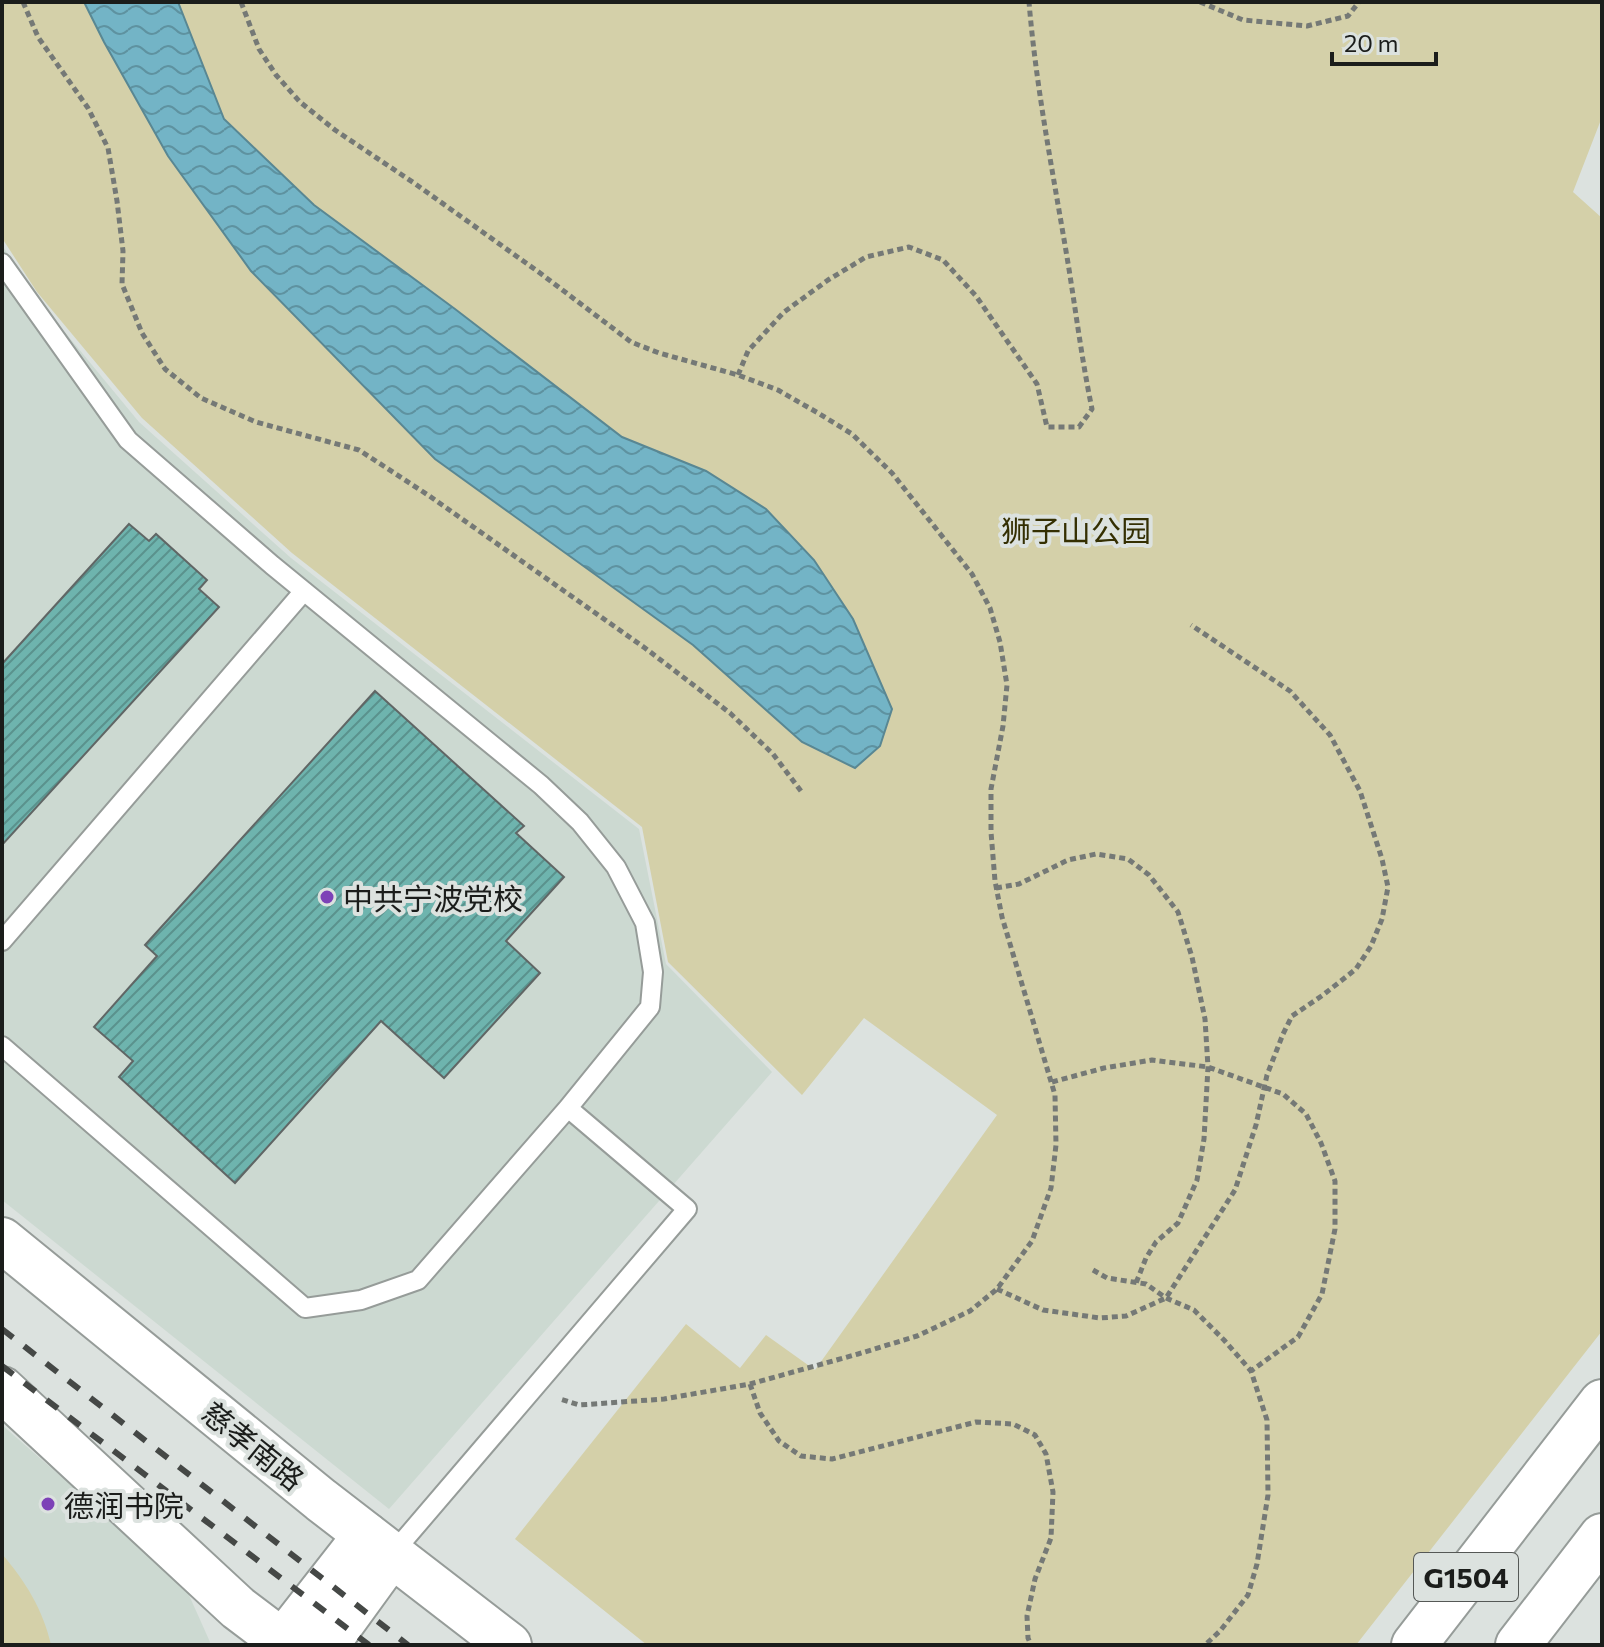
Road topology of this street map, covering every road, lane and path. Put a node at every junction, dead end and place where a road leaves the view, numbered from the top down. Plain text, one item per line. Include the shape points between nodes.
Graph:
1 (23, 2) edge
2 (241, 2) edge
3 (1029, 2) edge
4 (1200, 2) edge
5 (1359, 2) edge
6 (2, 263) edge
7 (738, 375) junction
8 (304, 591) junction
9 (1191, 625) dead end
10 (801, 791) dead end
11 (996, 888) junction
12 (2, 941) edge
13 (2, 1046) edge
14 (1208, 1067) junction
15 (1052, 1082) junction
16 (1265, 1089) junction
17 (568, 1108) junction
18 (2, 1240) edge
19 (1093, 1270) dead end
20 (1136, 1283) junction
21 (997, 1289) junction
22 (1166, 1298) junction
23 (1251, 1371) junction
24 (750, 1384) junction
25 (2, 1389) edge
26 (532, 1390) junction
27 (1602, 1402) edge
28 (379, 1544) junction
29 (1593, 1548) edge
30 (283, 1644) edge
31 (326, 1645) edge
32 (509, 1645) edge
33 (1031, 1645) edge
34 (1205, 1645) edge
35 (1414, 1645) edge
36 (1518, 1645) edge

1 - 10 path via 38,37 88,108 108,148 123,251 122,284 142,333 165,369 201,398 256,422 359,450 428,495 730,713 773,754
2 - 7 path via 259,49 276,75 335,130 631,342
3 - 7 path via 1092,409 1079,427 1047,427 1037,384 976,296 943,260 909,247 866,257 784,312 748,351
4 - 5 path via 1243,20 1307,26 1348,16
6 - 8 lane via 128,440
7 - 11 path via 778,390 852,434 938,529 990,608 1007,685 991,789
8 - 12 lane
8 - 17 lane via 580,822 616,867 645,923 653,972 650,1007
9 - 16 path via 1290,691 1330,735 1360,791 1388,887 1371,946 1356,969 1292,1016
11 - 14 path via 1096,854 1128,859 1149,875 1178,912 1192,957
11 - 15 path
13 - 17 lane via 305,1308 361,1300 418,1280
14 - 15 path via 1152,1060
14 - 16 path
14 - 20 path via 1197,1180 1178,1223 1156,1242
15 - 21 path via 1056,1145 1051,1188 1032,1241
16 - 22 path via 1235,1190
16 - 23 path via 1283,1094 1306,1114 1321,1143 1335,1181 1335,1229 1322,1294 1298,1337
17 - 26 lane via 687,1209
18 - 28 main road, 慈孝南路
19 - 20 path
20 - 22 path
21 - 22 path via 1043,1310 1100,1318 1126,1316
21 - 24 path via 970,1311 917,1336
22 - 23 path via 1194,1310
23 - 34 path via 1267,1420 1268,1495 1257,1564 1248,1595
24 - 26 path via 664,1399 579,1405
24 - 33 path via 760,1413 779,1441 801,1456 832,1459 976,1422 1013,1424 1035,1435 1046,1454 1053,1492 1051,1538 1027,1616
25 - 30 main road
26 - 28 lane
27 - 35 main road, G1504
28 - 30 main road
28 - 31 main road
28 - 32 main road, 慈孝南路
29 - 36 main road, G1504

